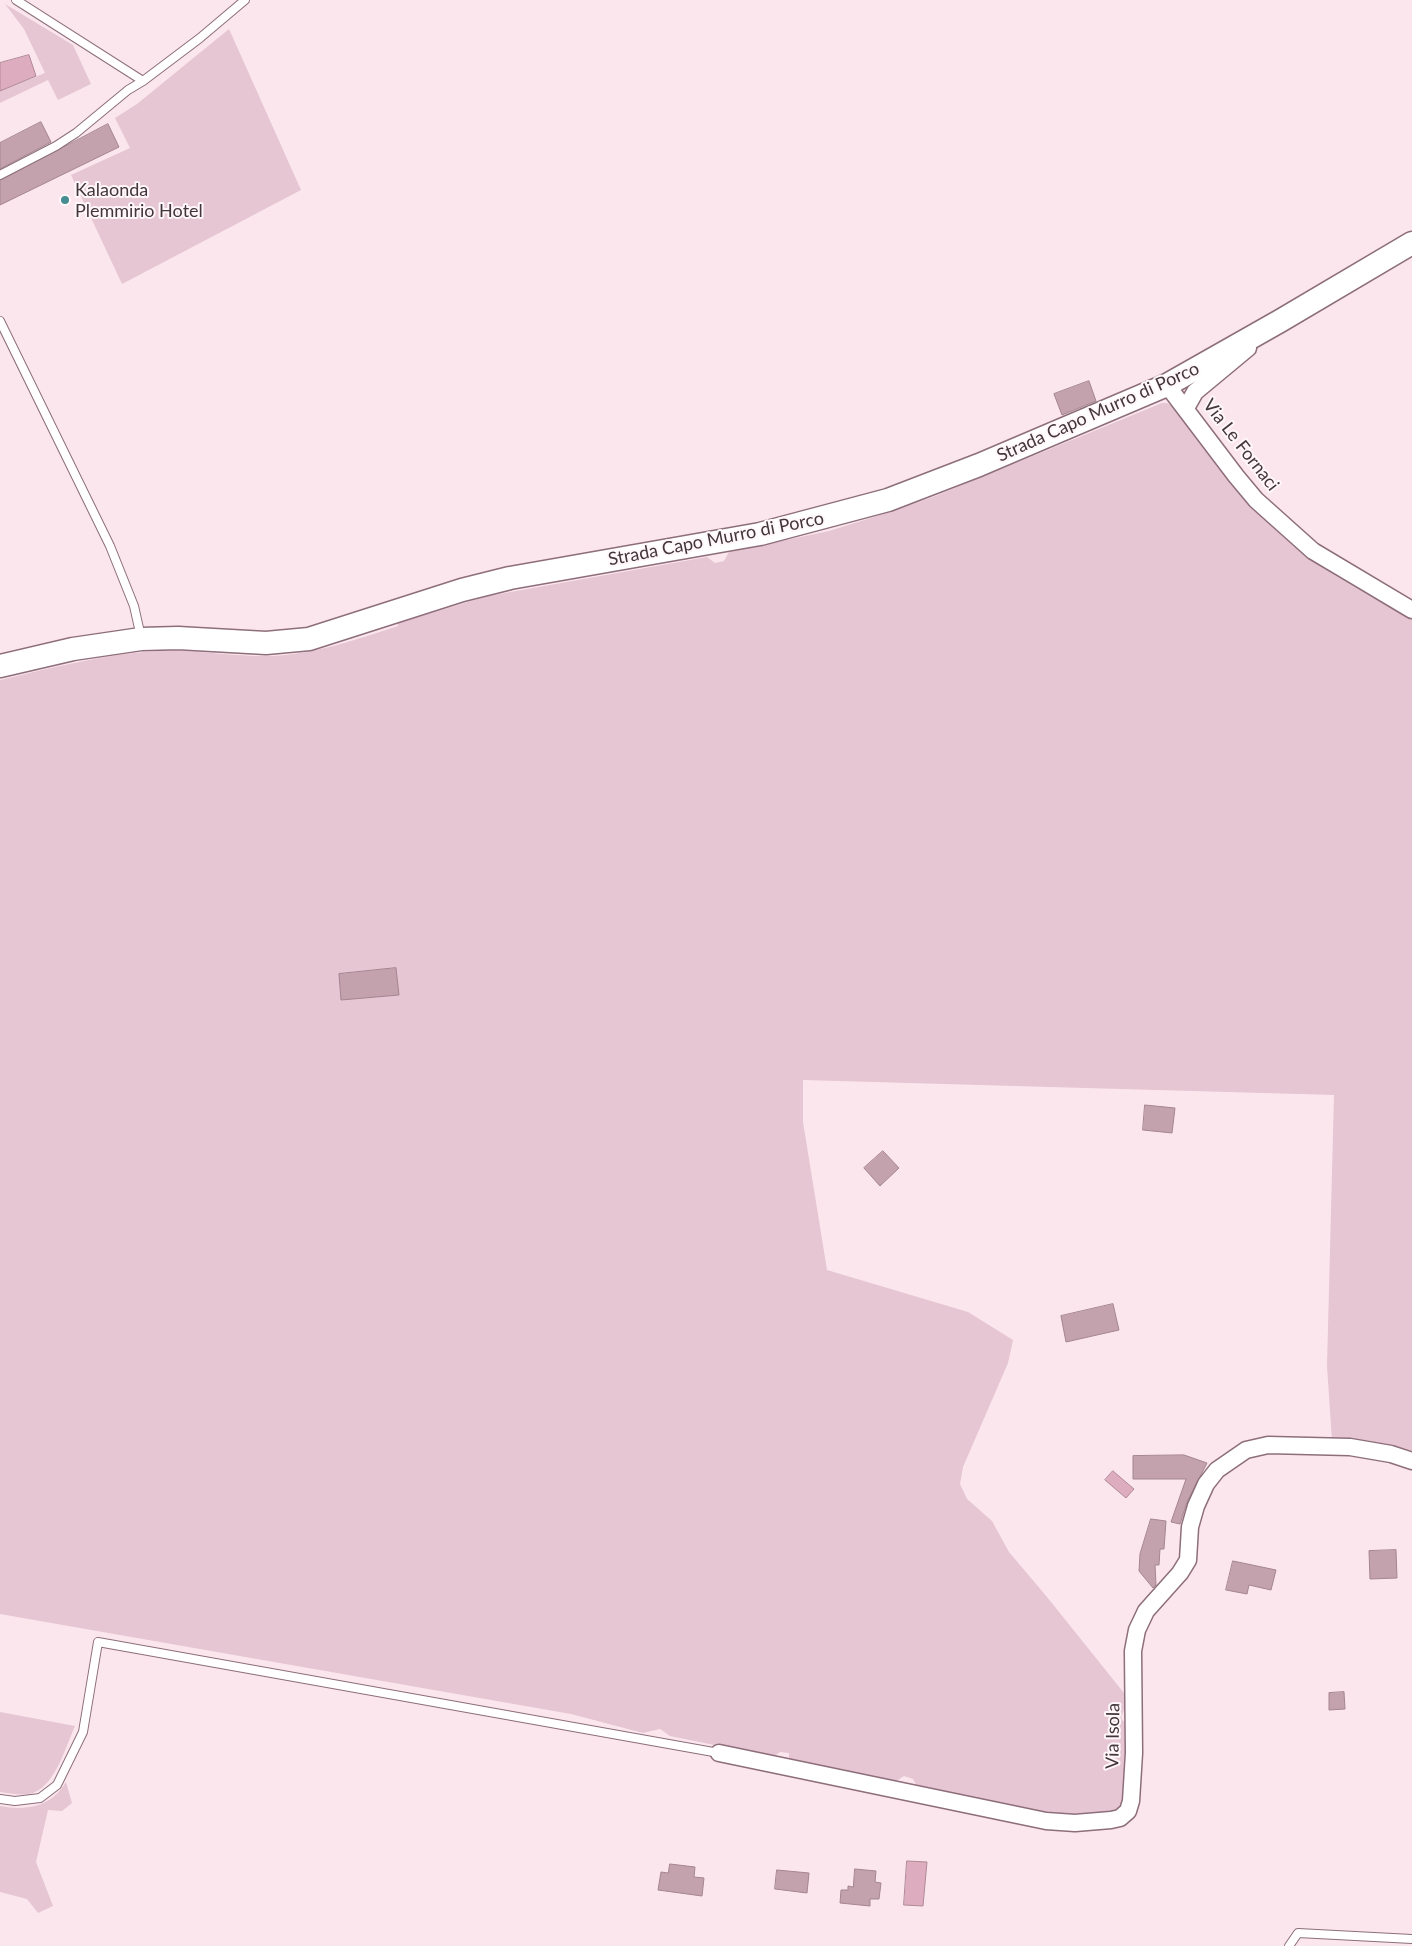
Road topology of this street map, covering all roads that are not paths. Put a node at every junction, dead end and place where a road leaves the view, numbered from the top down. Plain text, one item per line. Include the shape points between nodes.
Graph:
1 (16, 0) edge
2 (245, 0) edge
3 (143, 81) junction
4 (0, 175) edge
5 (1412, 243) edge
6 (0, 321) edge
7 (1280, 321) junction
8 (1168, 385) junction
9 (1186, 408) junction
10 (1412, 610) edge
11 (141, 639) junction
12 (0, 666) edge
13 (1412, 1461) edge
14 (719, 1753) joint
15 (0, 1798) edge
16 (1412, 1939) edge
17 (1289, 1946) edge

1 - 3 lane
2 - 3 lane
3 - 4 lane via 76,133
5 - 7 street, Strada Capo Murro di Porco
6 - 11 lane via 110,546 134,606
7 - 8 street, Strada Capo Murro di Porco
7 - 9 street via 1195,392
8 - 9 street, Via Le Fornaci
8 - 11 street, Strada Capo Murro di Porco via 888,500 760,534 510,578 454,592 309,639 266,643
9 - 10 street, Via Le Fornaci via 1256,500 1312,551
11 - 12 street, Strada Capo Murro di Porco via 73,649
13 - 14 street, Via Isola via 1350,1447 1268,1444 1246,1450 1217,1470 1196,1506 1190,1527 1188,1560 1146,1611 1137,1630 1133,1651 1131,1802 1128,1811 1120,1818 1076,1822 1046,1820
14 - 15 lane via 98,1642 83,1732 57,1785 40,1798 15,1801
16 - 17 lane via 1298,1933

